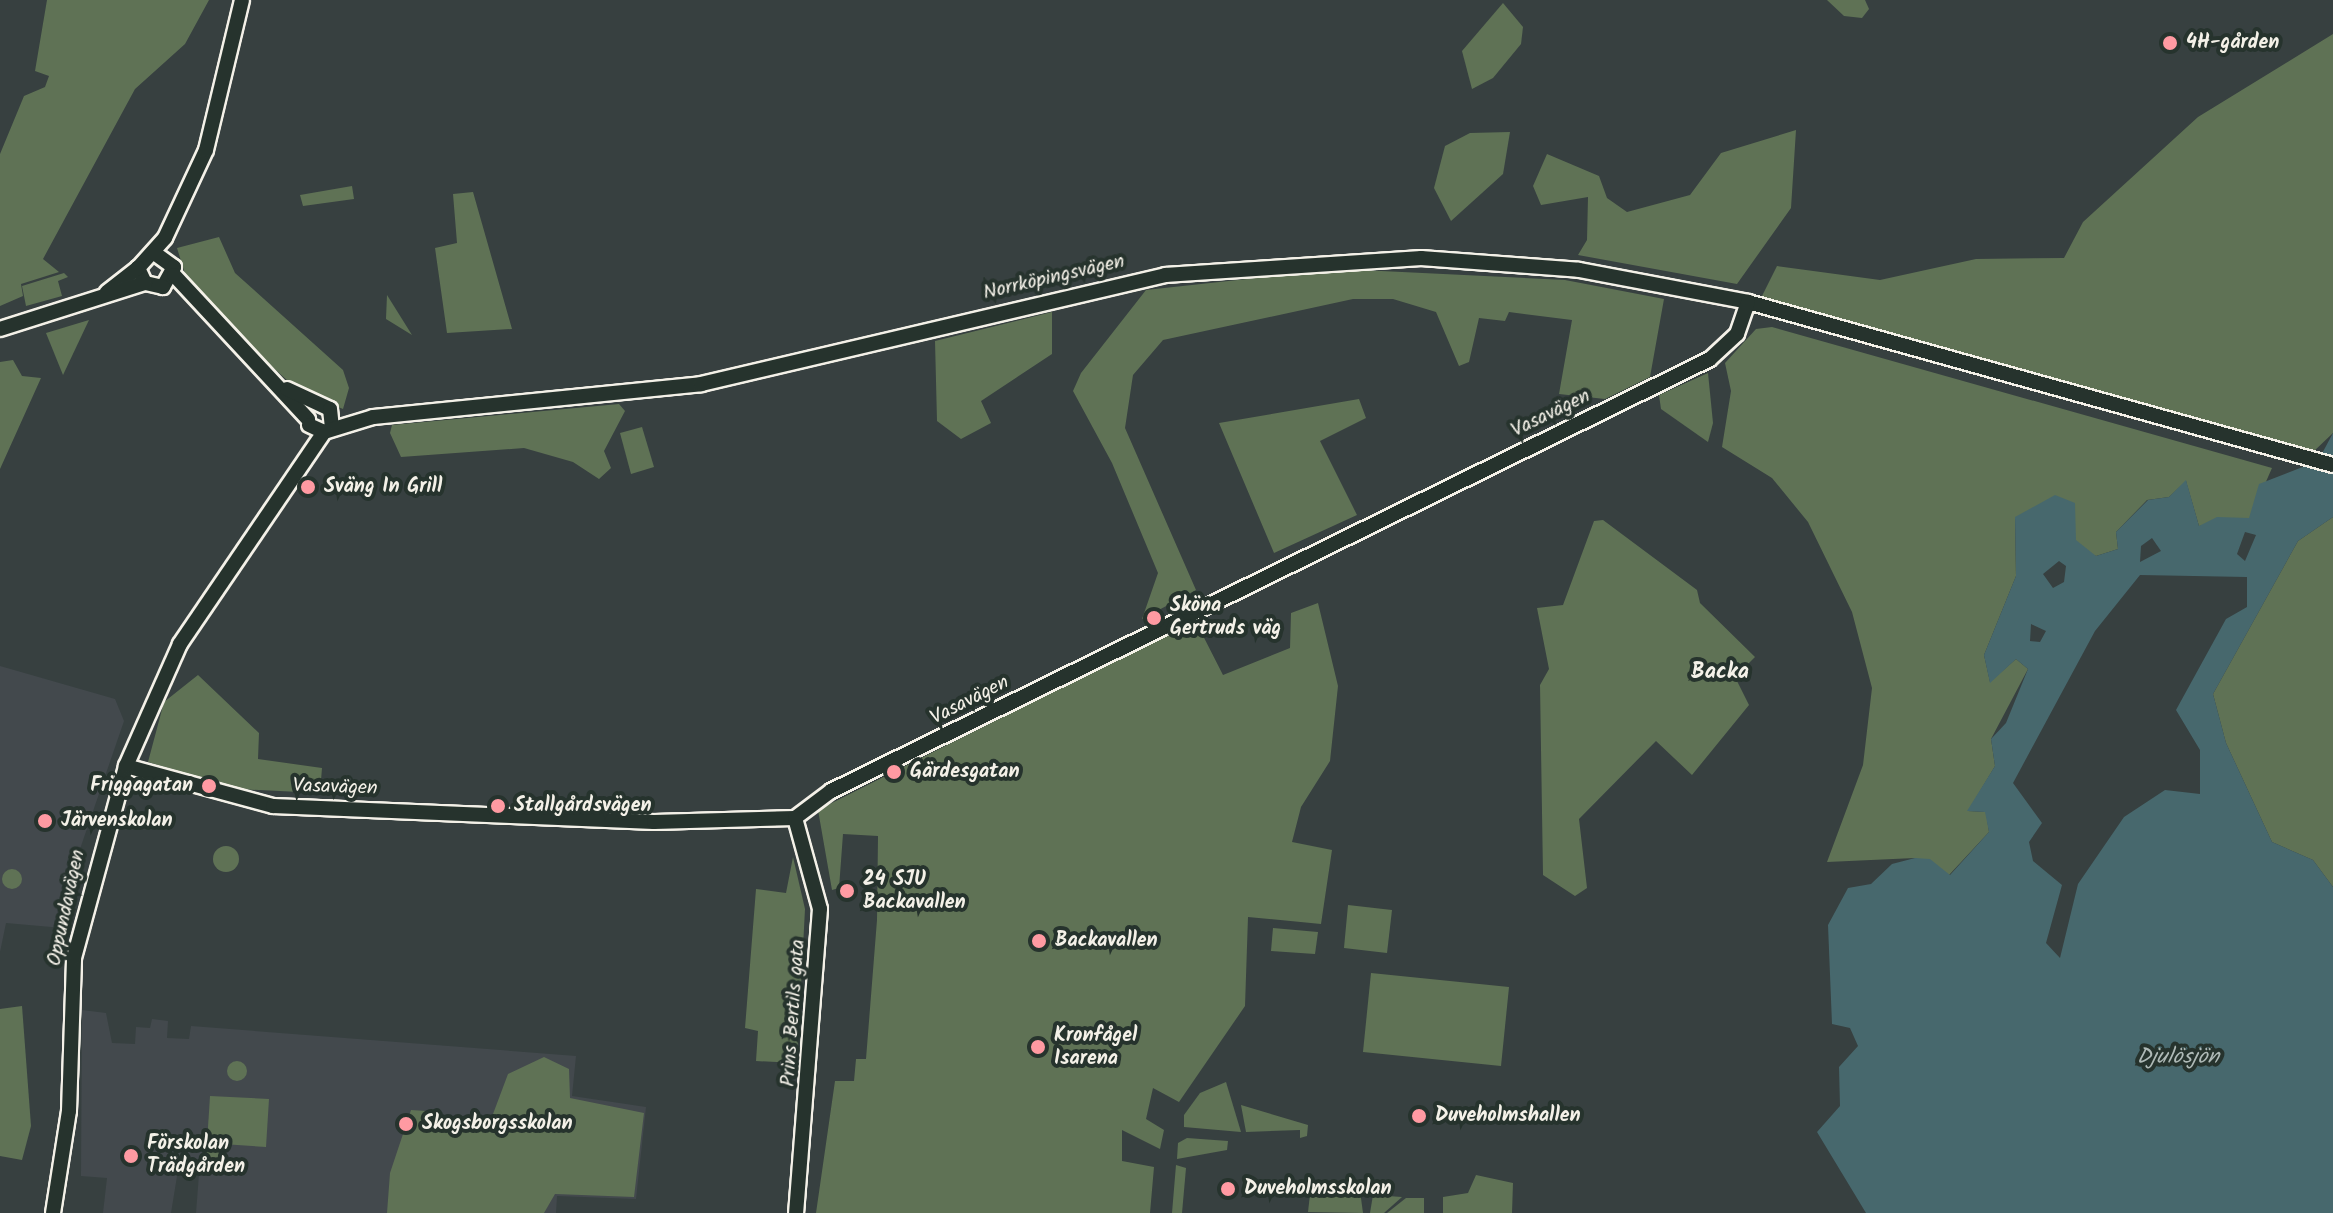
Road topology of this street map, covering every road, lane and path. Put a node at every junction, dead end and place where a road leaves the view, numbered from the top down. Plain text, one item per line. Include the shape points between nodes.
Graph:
1 (242, 0) edge
2 (175, 219) junction
3 (153, 252) junction
4 (170, 258) junction
5 (138, 268) junction
6 (174, 275) junction
7 (145, 283) junction
8 (163, 287) junction
9 (103, 296) junction
10 (1748, 302) junction
11 (197, 307) junction
12 (0, 329) edge
13 (279, 385) junction
14 (318, 405) junction
15 (308, 422) junction
16 (330, 424) junction
17 (2333, 465) edge
18 (297, 468) junction
19 (126, 766) junction
20 (795, 818) junction
21 (53, 1213) edge
22 (796, 1213) edge

1 - 2 main road via 216,121
2 - 3 main road
2 - 4 main road
3 - 4 main road
3 - 5 main road
4 - 6 main road
5 - 7 main road
5 - 9 main road
6 - 8 main road
6 - 11 main road
7 - 8 main road
7 - 9 main road
8 - 11 main road
9 - 12 main road
10 - 16 main road, Norrköpingsvägen via 1490,261 1292,261 1060,295 701,384
10 - 17 main road, Norrköpingsvägen
10 - 20 main road, Vasavägen via 1737,334 1710,359 831,791
11 - 13 main road
13 - 14 main road
13 - 15 main road
14 - 15 main road, Oppundavägen
14 - 16 main road
15 - 16 main road
15 - 18 main road, Oppundavägen
16 - 18 main road, Oppundavägen
18 - 19 main road, Oppundavägen via 164,671
19 - 20 main road, Vasavägen via 273,806 654,822
19 - 21 main road, Oppundavägen via 74,958 69,1111
20 - 22 main road, Prins Bertils gata via 820,904

